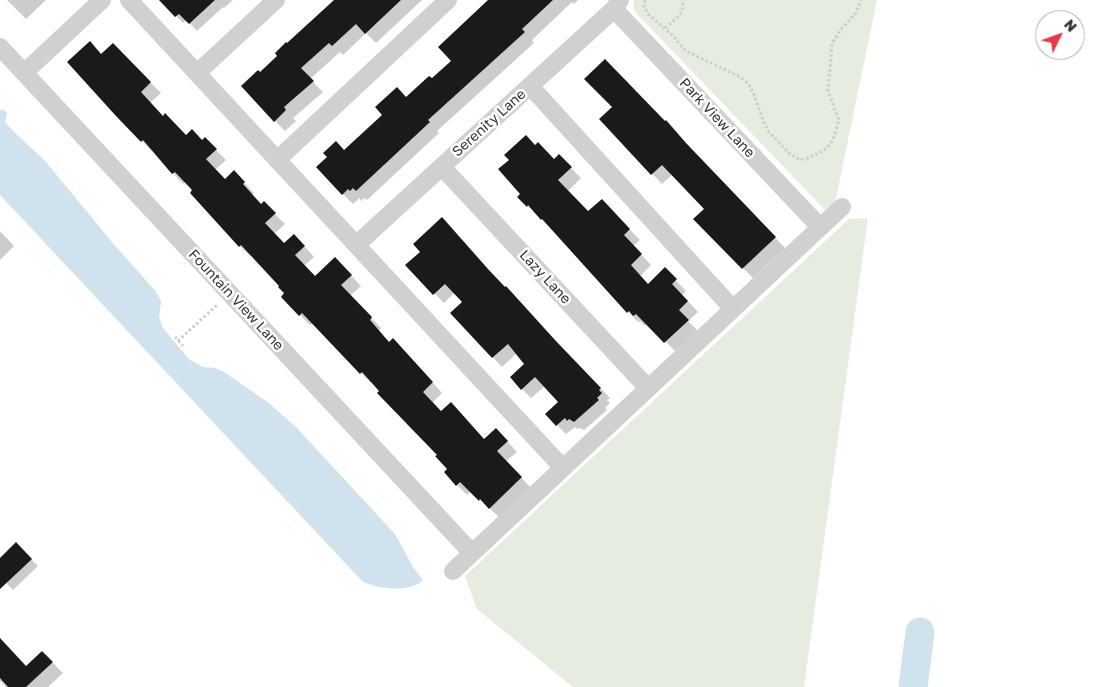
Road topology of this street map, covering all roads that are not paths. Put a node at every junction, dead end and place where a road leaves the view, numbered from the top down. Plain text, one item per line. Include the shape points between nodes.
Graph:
1 (102, 0) edge
2 (128, 0) edge
3 (276, 0) edge
4 (448, 0) edge
5 (617, 4) edge
6 (0, 47) edge
7 (24, 73) junction
8 (197, 74) junction
9 (530, 86) junction
10 (278, 160) junction
11 (442, 167) junction
12 (842, 207) dead end
13 (820, 227) junction
14 (356, 245) junction
15 (733, 309) junction
16 (648, 388) junction
17 (563, 468) junction
18 (472, 553) junction
19 (453, 571) dead end

1 - 7 street
2 - 8 street
3 - 8 street
4 - 10 street
5 - 9 street, Serenity Lane
5 - 13 street, Park View Lane
6 - 7 street, Fountain View Lane
7 - 18 street, Fountain View Lane
8 - 10 street
9 - 11 street, Serenity Lane
9 - 15 street
10 - 14 street
11 - 14 street, Serenity Lane
11 - 16 street, Lazy Lane
12 - 13 street
13 - 15 street
14 - 17 street
15 - 16 street
16 - 17 street
17 - 18 street
18 - 19 street

